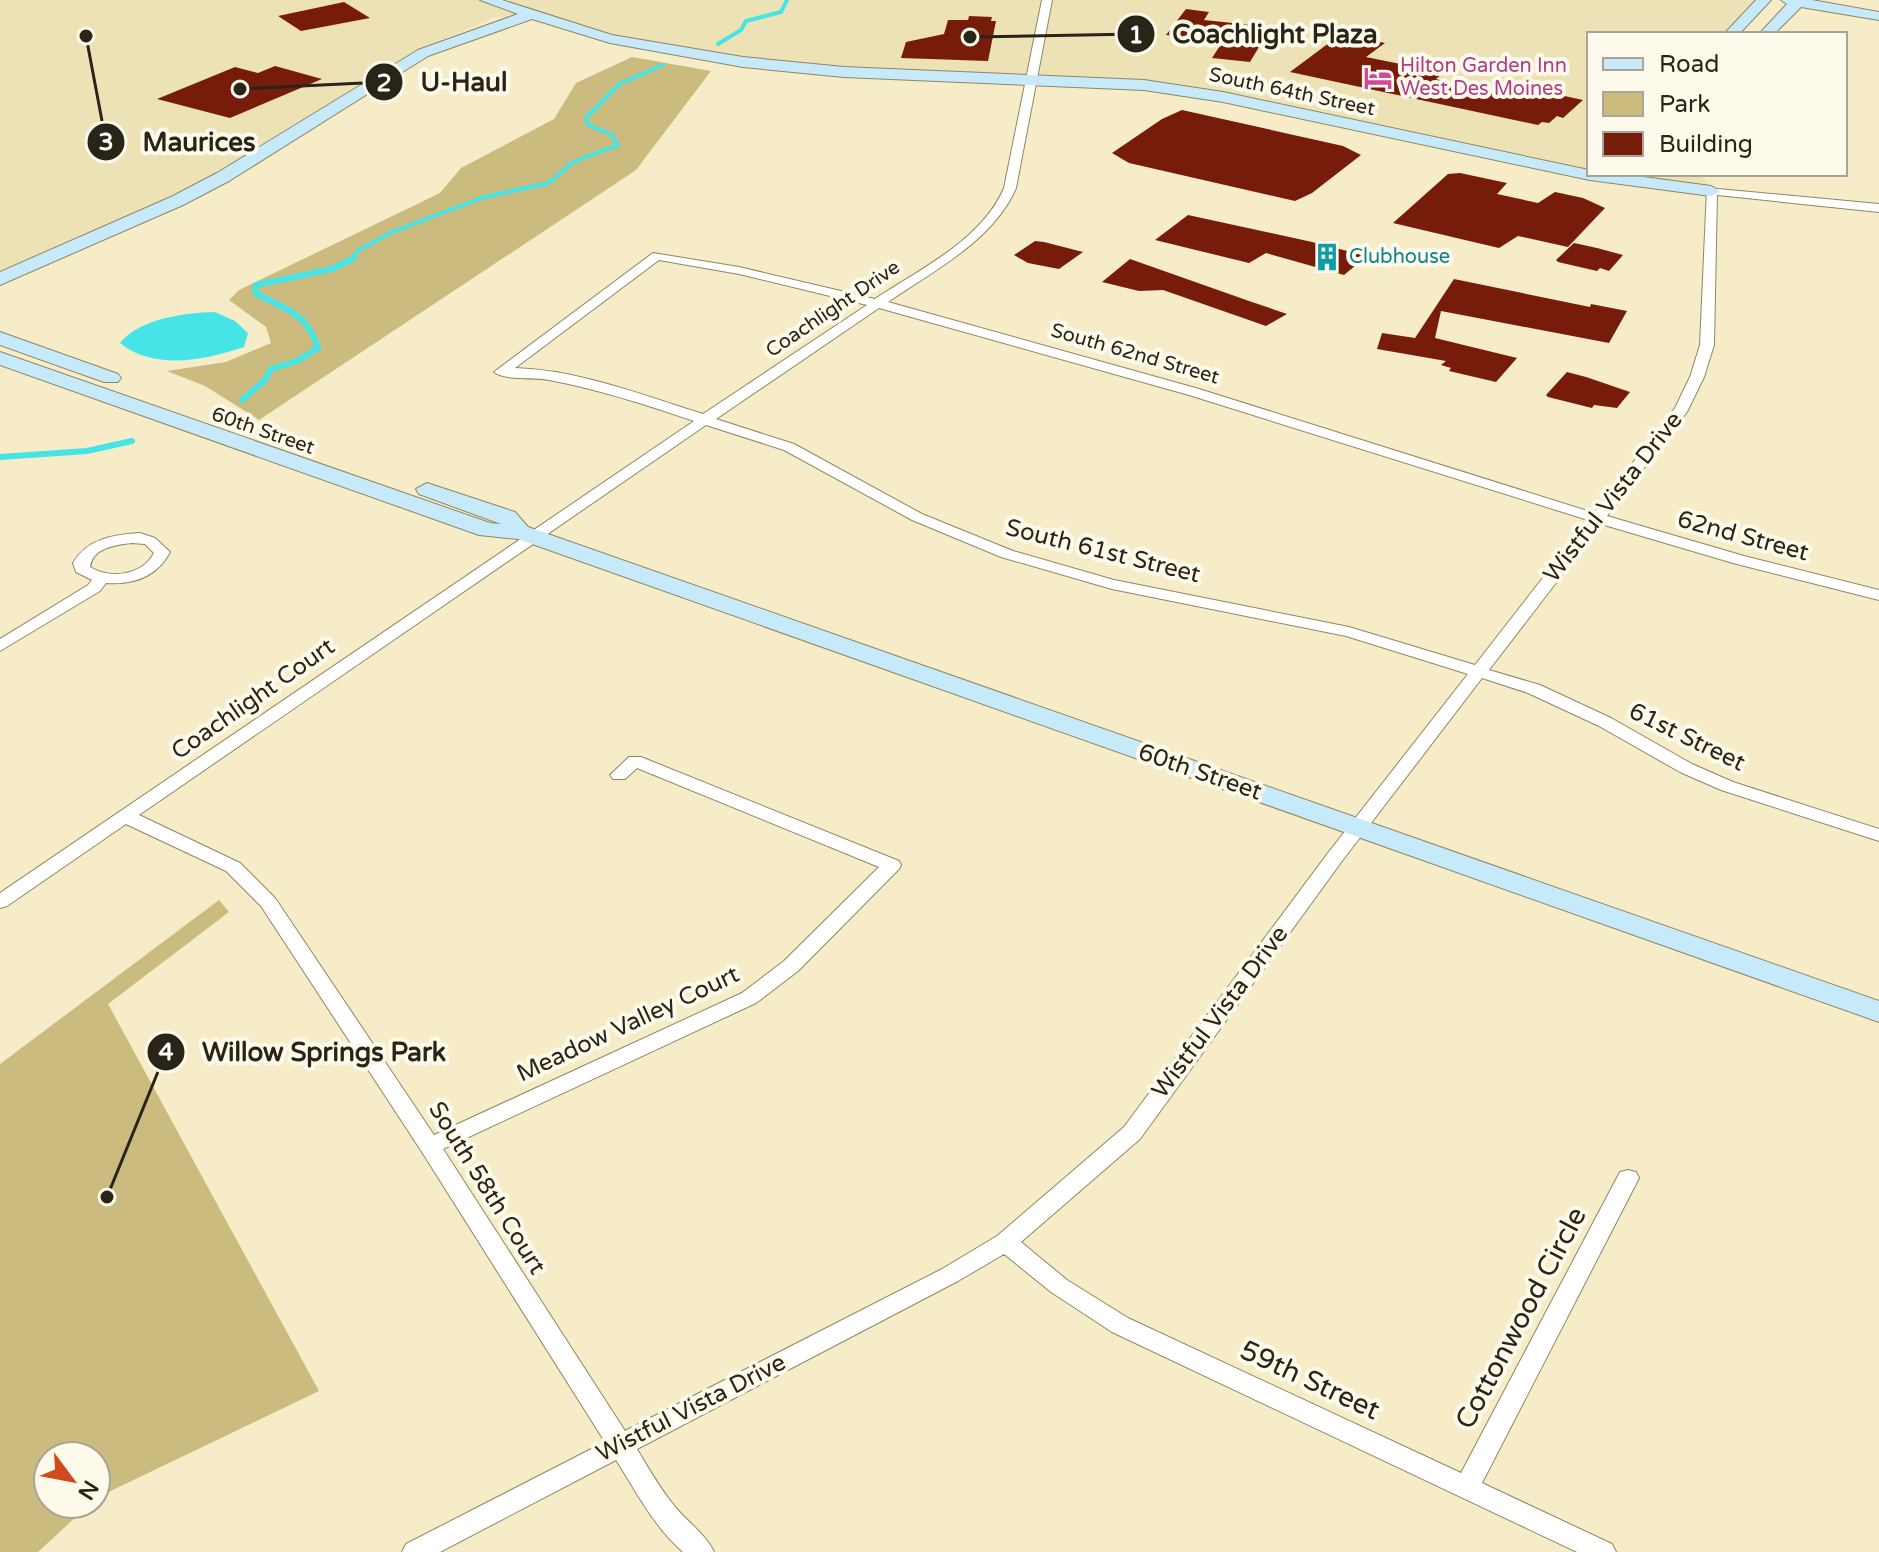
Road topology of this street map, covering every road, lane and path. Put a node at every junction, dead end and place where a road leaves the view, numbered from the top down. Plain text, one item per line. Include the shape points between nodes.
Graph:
1 (487, 0) edge
2 (508, 0) edge
3 (1034, 0) edge
4 (1047, 0) edge
5 (1764, 0) edge
6 (1838, 0) edge
7 (1795, 1) edge
8 (1879, 7) edge
9 (530, 15) junction
10 (1879, 16) edge
11 (1733, 32) edge
12 (1768, 32) edge
13 (1040, 33) junction
14 (1031, 78) junction
15 (1587, 174) edge
16 (1598, 176) edge
17 (1703, 176) edge
18 (1720, 176) edge
19 (1711, 191) junction
20 (1879, 208) edge
21 (0, 279) edge
22 (877, 303) junction
23 (0, 338) edge
24 (0, 358) edge
25 (501, 372) joint
26 (704, 419) junction
27 (1594, 520) junction
28 (527, 534) junction
29 (101, 578) dead end
30 (1879, 595) edge
31 (0, 646) edge
32 (1479, 671) junction
33 (619, 775) dead end
34 (125, 816) junction
35 (1359, 828) junction
36 (1879, 835) edge
37 (0, 902) edge
38 (1879, 1012) edge
39 (430, 1146) junction
40 (1628, 1178) dead end
41 (1005, 1242) junction
42 (619, 1445) junction
43 (1467, 1486) junction
44 (415, 1552) edge
45 (701, 1552) edge
46 (1603, 1552) edge

1 - 9 street, South 64th Street
2 - 9 street, South 64th Street
3 - 13 street, Coachlight Drive
4 - 13 street, Coachlight Drive
5 - 11 street
6 - 8 street
7 - 10 street
7 - 12 street
9 - 14 street, South 64th Street via 610,39 758,64
9 - 21 street via 416,57 223,177
13 - 14 street, Coachlight Drive
14 - 15 street, South 64th Street via 1211,95
14 - 22 street, Coachlight Drive via 1015,173 1004,202 981,230
16 - 19 street, South 64th Street
17 - 19 street, Wistful Vista Drive
18 - 19 street, Wistful Vista Drive
19 - 20 street
19 - 27 street, Wistful Vista Drive via 1707,345 1697,377 1682,409
22 - 25 street, South 62nd Street via 783,278 657,256
22 - 26 street, Coachlight Drive
22 - 27 street, South 62nd Street via 1208,395
23 - 28 street, 60th Street via 507,517
24 - 28 street, 60th Street via 487,530
25 - 26 street, South 61st Street via 566,379
26 - 28 street, Coachlight Drive
26 - 32 street, South 61st Street via 789,447 917,517 1007,554 1112,584 1349,632
27 - 30 street, 62nd Street
27 - 32 street, Wistful Vista Drive
28 - 34 street, Coachlight Court
28 - 35 street, 60th Street
29 - 31 street via 94,588
32 - 35 street, Wistful Vista Drive
32 - 36 street, 61st Street via 1572,705 1727,786
33 - 39 street, Meadow Valley Court via 635,761 892,865 791,966 749,998
34 - 37 street, Coachlight Court
34 - 39 street, South 58th Court via 212,856 248,879
35 - 38 street, 60th Street
35 - 41 street, Wistful Vista Drive via 1132,1133
39 - 42 street, South 58th Court
40 - 43 street, Cottonwood Circle
41 - 42 street, Wistful Vista Drive
41 - 43 street, 59th Street via 1059,1286 1120,1325
42 - 44 street, Wistful Vista Drive
42 - 45 street, South 58th Court via 659,1506
43 - 46 street, 59th Street

